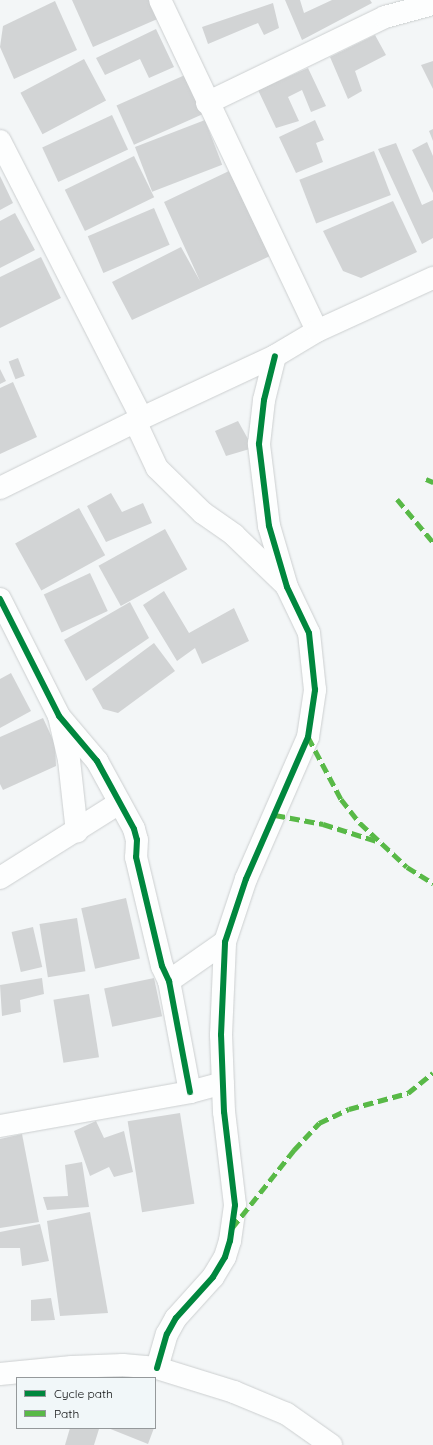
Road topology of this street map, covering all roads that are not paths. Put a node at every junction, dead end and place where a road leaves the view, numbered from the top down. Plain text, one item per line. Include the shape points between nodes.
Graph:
1 (160, 0) edge
2 (433, 4) edge
3 (382, 8) edge
4 (208, 103) junction
5 (0, 141) edge
6 (433, 278) edge
7 (317, 331) junction
8 (275, 356) junction
9 (138, 420) junction
10 (0, 488) edge
11 (287, 587) junction
12 (0, 599) edge
13 (59, 716) junction
14 (119, 803) junction
15 (77, 832) junction
16 (0, 878) edge
17 (225, 942) junction
18 (169, 981) junction
19 (222, 1083) junction
20 (190, 1092) junction
21 (0, 1126) edge
22 (158, 1368) junction
23 (0, 1374) edge
24 (331, 1445) edge

1 - 4 street
2 - 3 street
3 - 4 street
4 - 7 street
5 - 9 street
6 - 7 street
7 - 8 street
8 - 9 street
8 - 11 street via 264,400 259,444 269,526
9 - 10 street
9 - 11 street via 157,468 203,514 234,535
11 - 17 street via 308,633 312,651 315,690 308,737 246,879
12 - 13 street
13 - 14 street via 88,748 108,778
13 - 15 street via 69,760
14 - 15 street
14 - 18 street via 136,837 136,857 162,966
15 - 16 street
17 - 18 street
17 - 19 street via 221,1035
18 - 20 street
19 - 20 street
19 - 22 street via 235,1205 230,1241 225,1257 213,1276 176,1318 167,1334
20 - 21 street
22 - 23 street via 123,1365
22 - 24 street via 234,1392 287,1414

